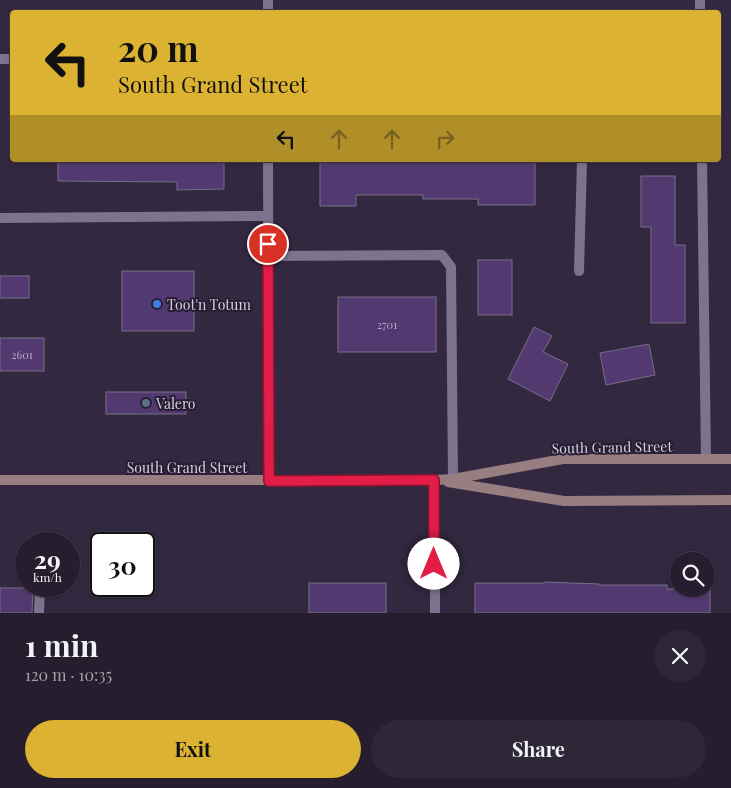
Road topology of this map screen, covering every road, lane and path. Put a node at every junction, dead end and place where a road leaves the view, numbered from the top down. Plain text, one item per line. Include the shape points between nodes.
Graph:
1 (268, 162) edge
2 (582, 162) edge
3 (702, 162) edge
4 (268, 216) junction
5 (0, 218) edge
6 (268, 256) junction
7 (579, 271) dead end
8 (706, 459) junction
9 (731, 459) edge
10 (453, 479) junction
11 (0, 480) edge
12 (434, 480) junction
13 (269, 481) junction
14 (731, 500) edge
15 (40, 597) edge
16 (39, 613) edge
17 (435, 613) edge

1 - 4 street
2 - 7 street
3 - 8 street
4 - 5 street
4 - 6 street
6 - 10 street via 442,255 450,267
6 - 13 street
8 - 9 main road, South Grand Street
8 - 10 main road, South Grand Street via 564,459
10 - 12 main road, South Grand Street
11 - 13 main road, South Grand Street
12 - 13 main road, South Grand Street
12 - 14 main road, South Grand Street via 564,501
12 - 17 street
15 - 16 street

